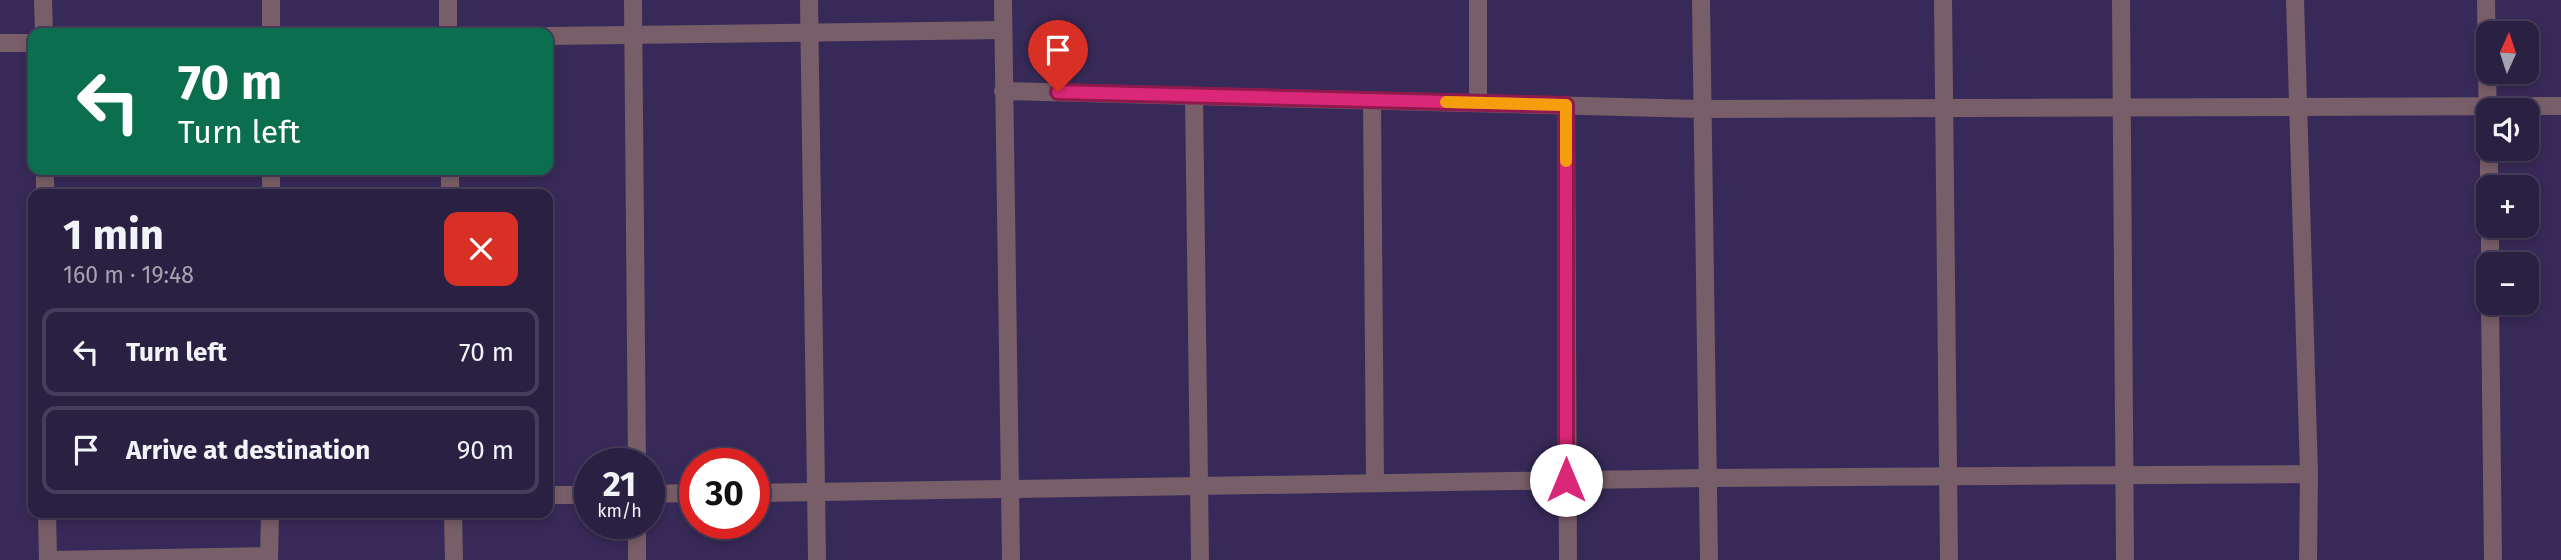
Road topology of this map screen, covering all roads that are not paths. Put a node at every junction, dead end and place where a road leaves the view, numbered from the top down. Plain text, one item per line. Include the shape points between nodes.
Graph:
1 (43, 0) edge
2 (271, 0) edge
3 (448, 0) edge
4 (634, 0) edge
5 (809, 0) edge
6 (1003, 0) edge
7 (1478, 0) edge
8 (1701, 0) edge
9 (1943, 0) edge
10 (2121, 0) edge
11 (2295, 0) edge
12 (2486, 0) edge
13 (44, 28) edge
14 (271, 28) edge
15 (448, 28) edge
16 (1003, 30) junction
17 (810, 32) junction
18 (634, 35) junction
19 (553, 36) edge
20 (0, 43) edge
21 (28, 43) edge
22 (1003, 91) junction
23 (1194, 96) junction
24 (2488, 98) edge
25 (1372, 100) junction
26 (1478, 103) junction
27 (1566, 105) junction
28 (2297, 106) junction
29 (2476, 106) edge
30 (2539, 106) edge
31 (2561, 106) edge
32 (2124, 107) junction
33 (1701, 108) junction
34 (1944, 108) junction
35 (2490, 315) edge
36 (636, 448) edge
37 (2308, 474) junction
38 (2127, 475) junction
39 (1948, 477) junction
40 (1707, 478) junction
41 (1566, 480) junction
42 (1375, 482) junction
43 (1199, 485) junction
44 (1010, 489) junction
45 (816, 492) junction
46 (770, 493) edge
47 (553, 495) edge
48 (574, 495) edge
49 (47, 518) edge
50 (270, 518) edge
51 (453, 518) edge
52 (637, 539) edge
53 (270, 558) edge
54 (49, 560) edge
55 (454, 560) edge
56 (637, 560) edge
57 (817, 560) edge
58 (1011, 560) edge
59 (1200, 560) edge
60 (1568, 560) edge
61 (1709, 560) edge
62 (1949, 560) edge
63 (2125, 560) edge
64 (2308, 560) edge
65 (2493, 560) edge

1 - 13 street
2 - 14 street
3 - 15 street
4 - 18 street
5 - 17 street
6 - 16 street
7 - 26 street
8 - 33 street
9 - 34 street
10 - 32 street
11 - 28 street
12 - 24 street
16 - 17 street
16 - 22 street
17 - 18 street
17 - 45 street
18 - 19 street
18 - 36 street
20 - 21 street
22 - 23 street
22 - 44 street
23 - 25 street
23 - 43 street
25 - 26 street
25 - 42 street
26 - 27 street
27 - 33 street
27 - 41 street
28 - 29 street
28 - 32 street
28 - 37 street
30 - 31 street
32 - 34 street
32 - 38 street
33 - 34 street
33 - 40 street
34 - 39 street
35 - 65 street
37 - 38 street
37 - 64 street
38 - 39 street
38 - 63 street
39 - 40 street
39 - 62 street
40 - 41 street
40 - 61 street
41 - 42 street
41 - 60 street
42 - 43 street
43 - 44 street
43 - 59 street
44 - 45 street
44 - 58 street
45 - 46 street
45 - 57 street
47 - 48 street
49 - 54 street
50 - 53 street
51 - 55 street
52 - 56 street
53 - 54 street

